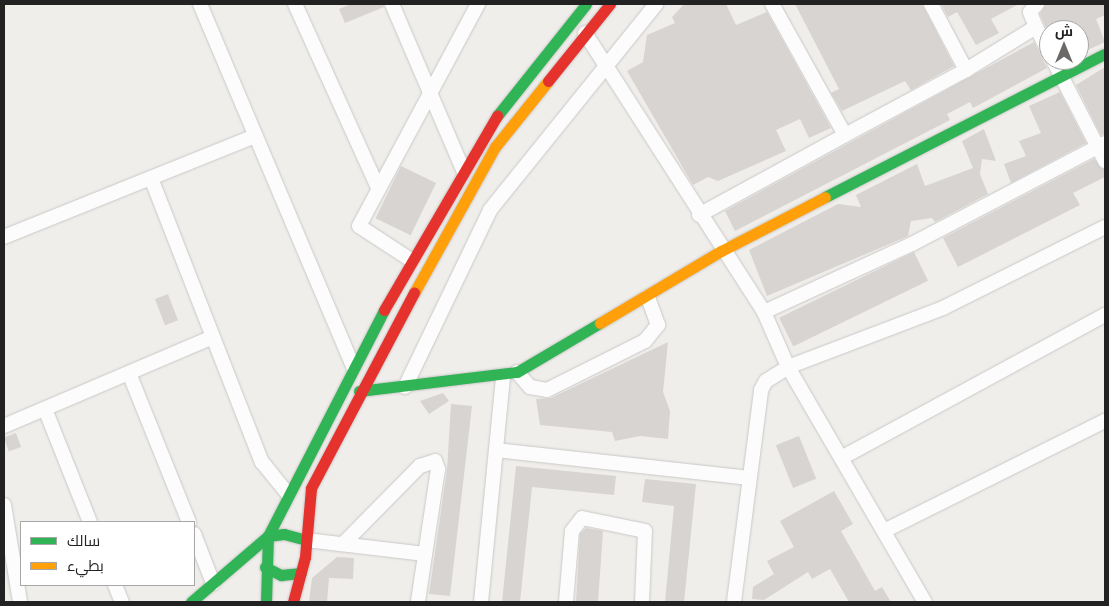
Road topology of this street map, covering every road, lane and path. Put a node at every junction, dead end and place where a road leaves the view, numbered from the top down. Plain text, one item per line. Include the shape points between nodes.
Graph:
1 (200, 4) edge
2 (295, 4) edge
3 (392, 4) edge
4 (478, 4) edge
5 (586, 4) edge
6 (610, 4) edge
7 (656, 4) edge
8 (772, 4) edge
9 (931, 4) edge
10 (1037, 4) edge
11 (1036, 27) junction
12 (585, 33) junction
13 (1039, 33) edge
14 (1105, 54) edge
15 (605, 65) junction
16 (966, 70) junction
17 (1059, 70) edge
18 (1063, 78) junction
19 (430, 93) junction
20 (845, 135) junction
21 (255, 136) junction
22 (1102, 145) edge
23 (1105, 162) edge
24 (463, 170) junction
25 (151, 178) junction
26 (378, 188) junction
27 (451, 190) junction
28 (466, 197) junction
29 (490, 210) junction
30 (699, 215) junction
31 (1105, 227) edge
32 (4, 237) edge
33 (721, 251) junction
34 (411, 260) junction
35 (648, 297) junction
36 (764, 312) junction
37 (1105, 314) edge
38 (213, 337) junction
39 (354, 366) junction
40 (788, 367) junction
41 (518, 372) junction
42 (129, 373) junction
43 (503, 377) junction
44 (405, 386) junction
45 (360, 391) junction
46 (45, 409) junction
47 (1105, 421) edge
48 (4, 426) edge
49 (496, 450) junction
50 (843, 457) junction
51 (299, 470) junction
52 (316, 478) junction
53 (749, 478) junction
54 (288, 494) junction
55 (4, 505) edge
56 (90, 521) edge
57 (189, 521) edge
58 (884, 531) junction
59 (268, 536) junction
60 (195, 537) edge
61 (306, 540) junction
62 (343, 544) junction
63 (425, 554) junction
64 (265, 567) junction
65 (301, 573) junction
66 (213, 582) junction
67 (115, 586) edge
68 (20, 602) edge
69 (122, 602) edge
70 (191, 602) edge
71 (266, 602) edge
72 (293, 602) edge
73 (418, 602) edge
74 (481, 602) edge
75 (566, 602) edge
76 (642, 602) edge
77 (734, 602) edge
78 (925, 602) edge

1 - 21 street
2 - 26 street
3 - 19 street
4 - 19 street
5 - 24 main road via 509,96
6 - 12 main road
7 - 15 street
8 - 20 street
9 - 16 street
10 - 11 street via 1030,12
11 - 13 street
11 - 16 street
12 - 15 street
12 - 28 main road via 509,126
14 - 18 main road
15 - 29 street
15 - 30 street
16 - 20 street
17 - 18 street
18 - 22 street
18 - 33 main road
19 - 24 street
19 - 26 street
20 - 30 street
21 - 25 street
21 - 39 street
22 - 23 street
22 - 36 street via 912,244
24 - 27 main road
25 - 32 street
25 - 38 street
26 - 34 street via 360,226
27 - 28 street
27 - 34 main road
28 - 29 street
28 - 45 main road
29 - 44 street
30 - 33 street
31 - 40 street via 943,308
33 - 35 main road
33 - 36 street
34 - 39 main road
35 - 41 main road
35 - 41 street via 658,325 645,341 547,390 530,387
36 - 40 street
37 - 50 street
38 - 42 street
38 - 54 street via 262,462
39 - 51 main road
40 - 50 street
40 - 53 street via 766,381 761,390
41 - 43 main road
42 - 46 street
42 - 57 street
43 - 44 main road
43 - 49 street
44 - 45 main road
45 - 52 main road
46 - 48 street
46 - 56 street
47 - 58 street
49 - 53 street
49 - 74 street
50 - 58 street
51 - 52 main road
51 - 54 main road
52 - 61 main road via 307,509
53 - 77 street
54 - 59 main road
55 - 68 street
58 - 78 street
59 - 61 main road via 284,534
59 - 64 main road
59 - 66 main road
60 - 66 street
61 - 62 street
61 - 65 main road
62 - 63 street
62 - 63 street via 420,466 431,461 438,469
63 - 73 street
64 - 65 main road via 281,575
64 - 71 main road
65 - 72 main road
66 - 70 main road
67 - 69 street
75 - 76 street via 572,531 582,518 645,532

